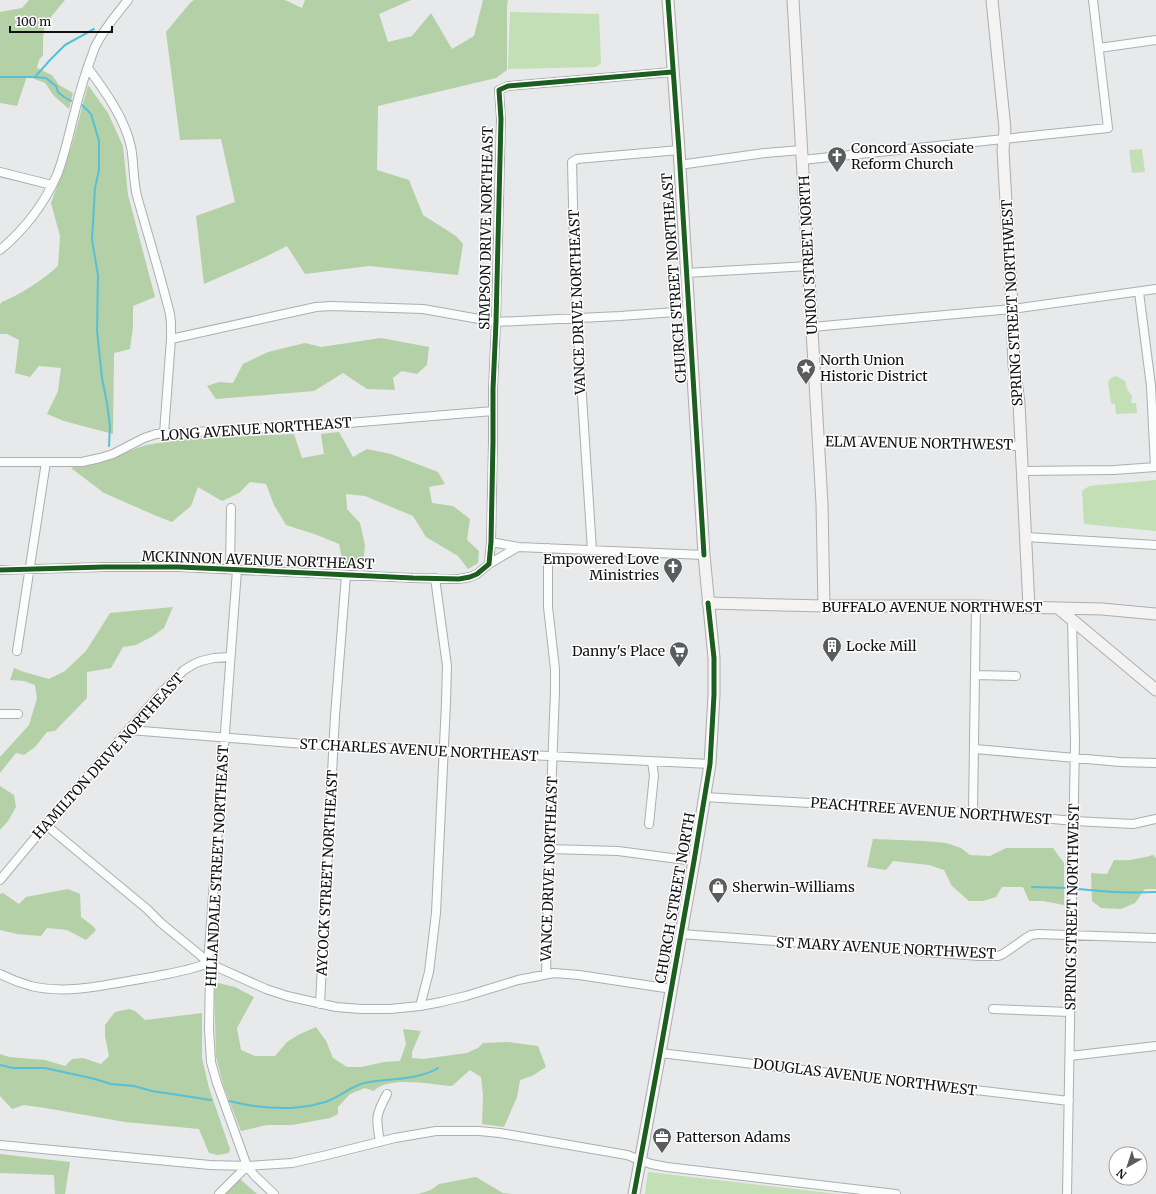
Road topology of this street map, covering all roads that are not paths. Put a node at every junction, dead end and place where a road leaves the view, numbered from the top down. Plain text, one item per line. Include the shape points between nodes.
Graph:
1 (128, 0) edge
2 (668, 0) edge
3 (793, 0) edge
4 (992, 0) edge
5 (1093, 0) edge
6 (1156, 40) edge
7 (1099, 48) junction
8 (88, 68) junction
9 (672, 72) junction
10 (1004, 139) junction
11 (679, 150) junction
12 (802, 155) junction
13 (679, 165) junction
14 (0, 172) edge
15 (52, 185) junction
16 (0, 250) edge
17 (808, 266) junction
18 (686, 274) junction
19 (1156, 290) edge
20 (1139, 292) junction
21 (1012, 309) junction
22 (689, 311) junction
23 (577, 318) junction
24 (496, 322) junction
25 (812, 327) junction
26 (171, 339) junction
27 (1153, 386) edge
28 (493, 411) junction
29 (164, 433) junction
30 (818, 440) junction
31 (1020, 446) junction
32 (0, 462) edge
33 (46, 462) junction
34 (1156, 467) edge
35 (1022, 471) junction
36 (231, 508) dead end
37 (1026, 537) junction
38 (491, 542) junction
39 (1156, 545) edge
40 (518, 547) junction
41 (548, 548) junction
42 (592, 550) junction
43 (704, 555) junction
44 (489, 564) junction
45 (29, 569) junction
46 (233, 569) junction
47 (0, 570) edge
48 (346, 575) junction
49 (435, 578) junction
50 (708, 603) junction
51 (824, 606) junction
52 (976, 606) junction
53 (1029, 607) junction
54 (1058, 608) junction
55 (1156, 614) edge
56 (1072, 620) junction
57 (17, 651) dead end
58 (230, 657) junction
59 (976, 676) junction
60 (1016, 676) dead end
61 (1156, 690) edge
62 (0, 714) edge
63 (18, 714) dead end
64 (129, 730) junction
65 (224, 738) junction
66 (334, 745) junction
67 (974, 748) junction
68 (443, 751) junction
69 (552, 757) junction
70 (1074, 758) junction
71 (652, 762) junction
72 (1156, 763) edge
73 (710, 764) junction
74 (704, 797) junction
75 (973, 812) junction
76 (1156, 819) edge
77 (1074, 821) junction
78 (650, 824) dead end
79 (46, 825) junction
80 (549, 849) junction
81 (694, 862) junction
82 (0, 880) edge
83 (681, 934) junction
84 (1072, 935) junction
85 (1156, 938) edge
86 (208, 963) junction
87 (0, 974) edge
88 (546, 974) junction
89 (672, 990) junction
90 (320, 1004) junction
91 (420, 1006) junction
92 (993, 1009) dead end
93 (1070, 1012) junction
94 (1156, 1046) edge
95 (660, 1053) junction
96 (1070, 1056) junction
97 (387, 1094) dead end
98 (1069, 1102) junction
99 (380, 1142) junction
100 (0, 1145) edge
101 (641, 1161) junction
102 (247, 1166) junction
103 (219, 1194) edge
104 (274, 1194) edge
105 (634, 1194) edge
106 (896, 1194) edge
107 (1067, 1194) edge

1 - 8 street via 103,33
2 - 9 street, CHURCH STREET NORTHEAST
3 - 12 street, UNION STREET NORTH
4 - 10 street, SPRING STREET NORTHWEST
5 - 7 street
6 - 7 street
7 - 10 street via 1108,128
8 - 15 street via 64,154
8 - 26 street via 127,132 137,193 170,314
9 - 11 street, CHURCH STREET NORTHEAST
9 - 24 street, SIMPSON DRIVE NORTHEAST via 508,86 499,90 501,119
10 - 12 street
10 - 21 street, SPRING STREET NORTHWEST
11 - 13 street, CHURCH STREET NORTHEAST
11 - 23 street, VANCE DRIVE NORTHEAST via 577,159 572,162
12 - 13 street via 765,153
12 - 17 street, UNION STREET NORTH
13 - 18 street, CHURCH STREET NORTHEAST
14 - 15 street
15 - 16 street via 27,224
17 - 18 street
17 - 25 street, UNION STREET NORTH
18 - 22 street, CHURCH STREET NORTHEAST
19 - 20 street
20 - 21 street
20 - 27 street
21 - 25 street
21 - 31 street, SPRING STREET NORTHWEST
22 - 23 street
22 - 43 street, CHURCH STREET NORTHEAST
23 - 24 street
23 - 42 street, VANCE DRIVE NORTHEAST
24 - 26 street via 423,309 316,306
24 - 28 street, SIMPSON DRIVE NORTHEAST
25 - 30 street, UNION STREET NORTH
26 - 29 street
27 - 34 street
28 - 29 street, LONG AVENUE NORTHEAST via 326,425
28 - 38 street, SIMPSON DRIVE NORTHEAST
29 - 33 street, LONG AVENUE NORTHEAST via 144,438 100,458 82,462
30 - 31 street, ELM AVENUE NORTHWEST
30 - 51 street, UNION STREET NORTH
31 - 35 street, SPRING STREET NORTHWEST
32 - 33 street, LONG AVENUE NORTHEAST
33 - 45 street
34 - 35 street, ELM AVENUE NORTHWEST
35 - 37 street, SPRING STREET NORTHWEST
36 - 46 street, HILLANDALE STREET NORTHEAST
37 - 39 street
37 - 53 street, SPRING STREET NORTHWEST
38 - 40 street
38 - 44 street
40 - 41 street
40 - 44 street, MCKINNON AVENUE NORTHEAST
41 - 42 street
41 - 69 street, VANCE DRIVE NORTHEAST via 548,607 555,669
42 - 43 street
43 - 50 street, CHURCH STREET NORTHEAST
44 - 49 street, MCKINNON AVENUE NORTHEAST via 470,577
45 - 46 street, MCKINNON AVENUE NORTHEAST
45 - 47 street, MCKINNON AVENUE NORTHEAST
45 - 57 street
46 - 48 street, MCKINNON AVENUE NORTHEAST
46 - 58 street, HILLANDALE STREET NORTHEAST
48 - 49 street, MCKINNON AVENUE NORTHEAST
48 - 66 street, AYCOCK STREET NORTHEAST
49 - 68 street via 447,666
50 - 51 street, BUFFALO AVENUE NORTHWEST
50 - 73 street, CHURCH STREET NORTH via 714,658
51 - 52 street, BUFFALO AVENUE NORTHWEST
52 - 53 street, BUFFALO AVENUE NORTHWEST
52 - 59 street
53 - 54 street, BUFFALO AVENUE NORTHWEST
54 - 55 street, BUFFALO AVENUE NORTHWEST
54 - 56 street
56 - 61 street
56 - 70 street, SPRING STREET NORTHWEST
58 - 64 street, HAMILTON DRIVE NORTHEAST via 201,661 184,670
58 - 65 street, HILLANDALE STREET NORTHEAST
59 - 60 street
59 - 67 street
62 - 63 street
64 - 65 street, ST CHARLES AVENUE NORTHEAST
64 - 79 street, HAMILTON DRIVE NORTHEAST
65 - 66 street, ST CHARLES AVENUE NORTHEAST
65 - 86 street, HILLANDALE STREET NORTHEAST
66 - 68 street, ST CHARLES AVENUE NORTHEAST
66 - 90 street, AYCOCK STREET NORTHEAST
67 - 70 street
67 - 75 street
68 - 69 street, ST CHARLES AVENUE NORTHEAST
68 - 91 street via 436,913 429,972
69 - 71 street, ST CHARLES AVENUE NORTHEAST
69 - 80 street, VANCE DRIVE NORTHEAST
70 - 72 street
70 - 77 street, SPRING STREET NORTHWEST
71 - 73 street, ST CHARLES AVENUE NORTHEAST
71 - 78 street via 654,774
73 - 74 street, CHURCH STREET NORTH
74 - 75 street, PEACHTREE AVENUE NORTHWEST
74 - 81 street, CHURCH STREET NORTH
75 - 77 street, PEACHTREE AVENUE NORTHWEST
76 - 77 street, PEACHTREE AVENUE NORTHWEST via 1133,824
77 - 84 street, SPRING STREET NORTHWEST
79 - 82 street, HAMILTON DRIVE NORTHEAST
79 - 86 street
80 - 81 street via 618,851
80 - 88 street, VANCE DRIVE NORTHEAST
81 - 83 street, CHURCH STREET NORTH
83 - 84 street, ST MARY AVENUE NORTHWEST via 979,956 1003,954 1031,935
83 - 89 street, CHURCH STREET NORTH
84 - 85 street, ST MARY AVENUE NORTHWEST
84 - 93 street, SPRING STREET NORTHWEST
86 - 87 street via 169,974 80,989 32,986
86 - 90 street via 266,989
86 - 102 street, HILLANDALE STREET NORTHEAST via 211,1062 216,1083
88 - 89 street via 579,975
88 - 91 street
89 - 95 street, CHURCH STREET NORTH
90 - 91 street via 361,1009
92 - 93 street
93 - 96 street, SPRING STREET NORTHWEST
94 - 96 street
95 - 98 street, DOUGLAS AVENUE NORTHWEST
95 - 101 street, CHURCH STREET NORTH
96 - 98 street, SPRING STREET NORTHWEST
97 - 99 street via 378,1109 376,1121
98 - 107 street, SPRING STREET NORTHWEST
99 - 101 street via 436,1131 480,1131 627,1155
99 - 102 street via 292,1162
100 - 102 street via 210,1165
101 - 105 street, CHURCH STREET NORTH
101 - 106 street via 667,1167
102 - 103 street
102 - 104 street, HILLANDALE STREET NORTHEAST

